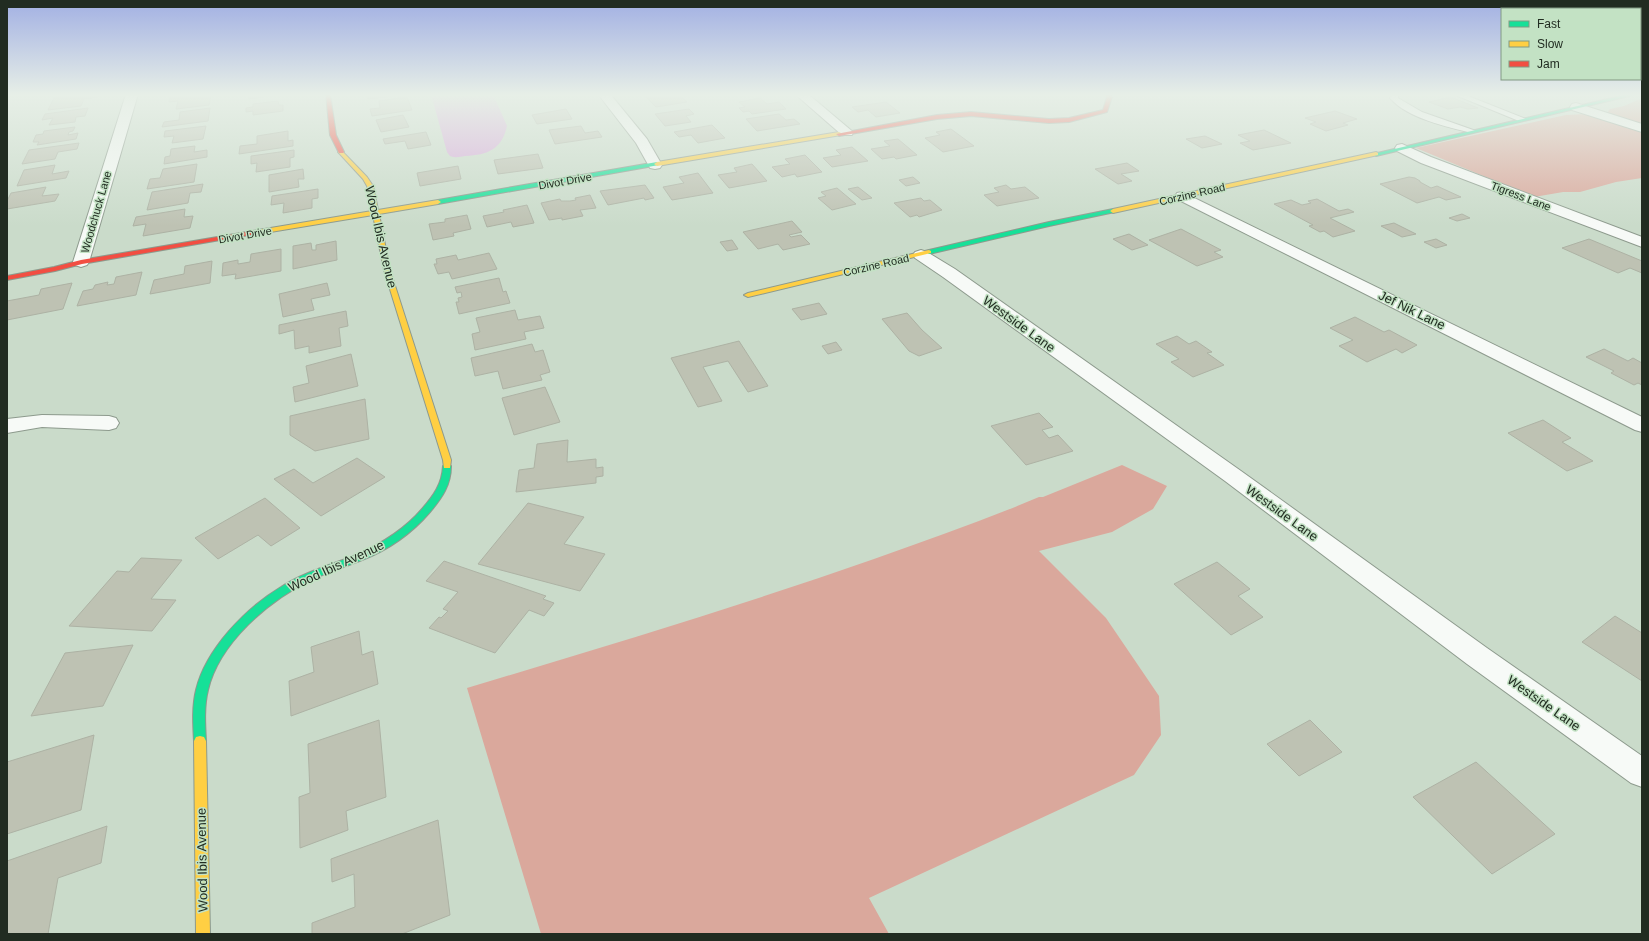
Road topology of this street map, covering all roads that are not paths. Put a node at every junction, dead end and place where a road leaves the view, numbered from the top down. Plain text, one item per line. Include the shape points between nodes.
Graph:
1 (119, 138) edge
2 (335, 138) edge
3 (639, 138) edge
4 (813, 138) edge
5 (1444, 138) edge
6 (1402, 148) junction
7 (655, 165) junction
8 (1182, 196) junction
9 (375, 213) junction
10 (1642, 242) edge
11 (921, 255) junction
12 (81, 262) junction
13 (7, 278) edge
14 (748, 295) dead end
15 (109, 423) dead end
16 (1642, 425) edge
17 (7, 426) edge
18 (1642, 773) edge
19 (203, 934) edge

1 - 12 street, Woodchuck Lane
2 - 9 street, Wood Ibis Avenue via 344,158 366,178
3 - 7 street
4 - 7 street, Divot Drive
5 - 6 street, Corzine Road
6 - 8 street, Corzine Road
6 - 10 street, Tigress Lane via 1426,160
7 - 9 street, Divot Drive
8 - 11 street, Corzine Road
8 - 16 street, Jef Nik Lane
9 - 12 street, Divot Drive
9 - 19 street, Wood Ibis Avenue via 386,270 446,460 447,479 436,499 420,518 396,538 367,554 299,581 270,600 241,626 218,654 204,684 199,713
11 - 14 street, Corzine Road
11 - 18 street, Westside Lane via 1233,476
12 - 13 street, Divot Drive
15 - 17 street via 42,421

